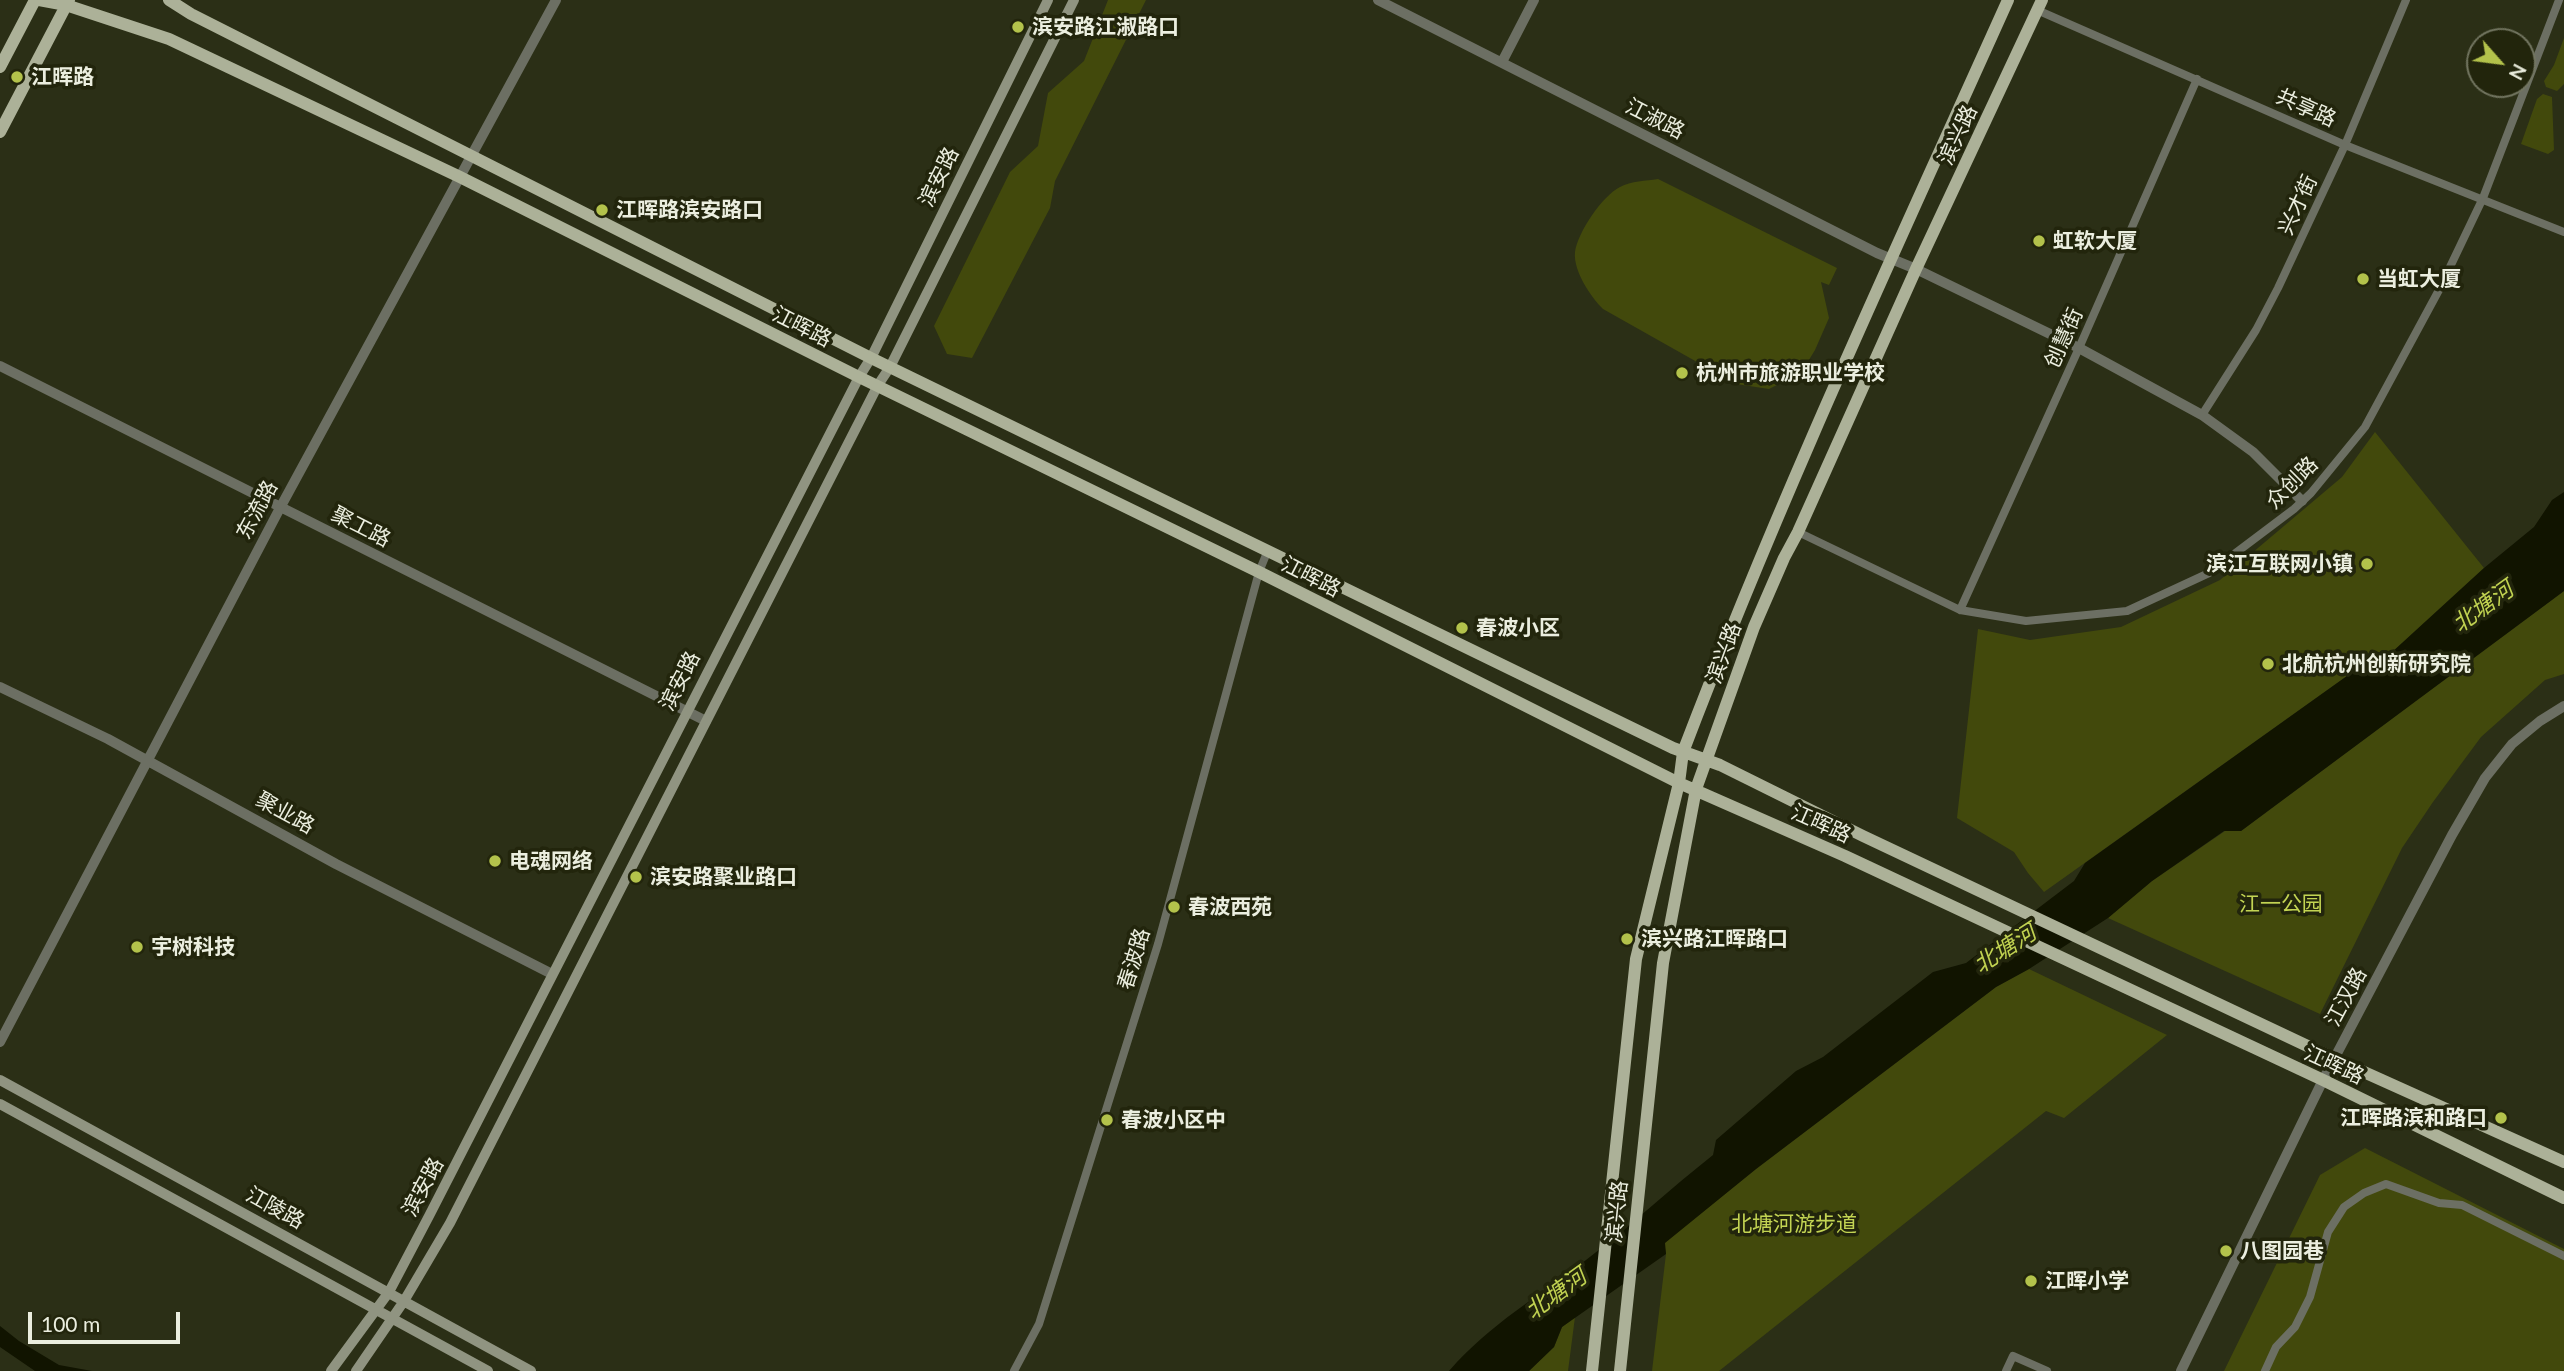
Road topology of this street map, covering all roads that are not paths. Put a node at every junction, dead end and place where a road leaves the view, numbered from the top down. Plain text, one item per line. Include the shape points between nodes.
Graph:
1 (37, 0) edge
2 (169, 0) edge
3 (556, 0) edge
4 (1048, 0) edge
5 (1074, 0) edge
6 (1378, 0) edge
7 (1534, 0) edge
8 (2008, 0) edge
9 (2406, 0) edge
10 (2559, 0) edge
11 (67, 2) edge
12 (2040, 5) edge
13 (1502, 62) junction
14 (0, 67) edge
15 (2197, 79) junction
16 (0, 132) edge
17 (2345, 145) junction
18 (472, 158) junction
19 (460, 177) junction
20 (2483, 198) junction
21 (2564, 232) edge
22 (1891, 259) junction
23 (1916, 269) junction
24 (2079, 348) junction
25 (871, 358) junction
26 (0, 366) edge
27 (890, 367) junction
28 (859, 377) junction
29 (878, 385) junction
30 (2202, 415) junction
31 (2302, 501) junction
32 (280, 508) junction
33 (1798, 532) junction
34 (1268, 550) junction
35 (1259, 572) junction
36 (1959, 610) junction
37 (0, 687) edge
38 (2564, 706) edge
39 (686, 712) junction
40 (706, 720) junction
41 (1683, 752) junction
42 (1706, 760) junction
43 (147, 761) junction
44 (1679, 783) junction
45 (1696, 789) junction
46 (552, 974) junction
47 (0, 1042) edge
48 (2335, 1059) junction
49 (0, 1080) edge
50 (2323, 1080) junction
51 (0, 1104) edge
52 (2564, 1161) edge
53 (2564, 1198) edge
54 (2564, 1256) edge
55 (389, 1292) junction
56 (404, 1301) junction
57 (377, 1308) junction
58 (393, 1317) junction
59 (331, 1371) edge
60 (356, 1371) edge
61 (488, 1371) edge
62 (531, 1371) edge
63 (1014, 1371) edge
64 (1592, 1371) edge
65 (1620, 1371) edge
66 (2006, 1371) edge
67 (2047, 1371) edge
68 (2180, 1371) edge
69 (2264, 1371) edge

1 - 11 main road, 江晖路
1 - 14 main road
2 - 18 main road, 江晖路
3 - 18 street, 东流路
4 - 25 main road, 滨安路
5 - 27 main road, 滨安路
6 - 13 street, 江淑路
7 - 13 street
8 - 22 main road, 滨兴路
9 - 17 street, 兴才街
10 - 20 street, 众创路
11 - 16 main road
11 - 19 main road, 江晖路 via 169,39
12 - 15 street, 共享路
12 - 23 main road, 滨兴路
13 - 22 street, 江淑路
15 - 17 street, 共享路
15 - 24 street, 创慧街
17 - 20 street, 共享路
17 - 30 street, 兴才街 via 2256,330
18 - 19 street, 东流路
18 - 25 main road, 江晖路
19 - 28 main road, 江晖路
19 - 32 street, 东流路
20 - 21 street, 共享路
20 - 31 street, 众创路 via 2365,427
22 - 23 street, 江淑路
22 - 41 main road, 滨兴路
23 - 24 street, 江淑路
23 - 33 main road, 滨兴路
24 - 30 street, 江淑路
24 - 36 street, 创慧街
25 - 27 main road, 江晖路
25 - 28 main road, 滨安路
26 - 32 street, 聚工路
27 - 29 main road, 滨安路
27 - 34 main road, 江晖路
28 - 29 main road, 江晖路
28 - 39 main road, 滨安路
29 - 35 main road, 江晖路
29 - 40 main road, 滨安路
30 - 31 street, 江淑路 via 2253,452
31 - 36 street, 众创路 via 2208,573 2127,611 2026,621
32 - 39 street, 聚工路
32 - 43 street, 东流路
33 - 36 street, 众创路
33 - 42 main road, 滨兴路 via 1754,627
34 - 35 street, 春波路
34 - 41 main road, 江晖路
35 - 44 main road, 江晖路
35 - 63 street, 春波路 via 1157,944 1039,1324
37 - 43 street, 聚业路
38 - 48 street, 江汉路 via 2512,744 2485,778
39 - 40 street, 聚工路
39 - 46 main road, 滨安路
40 - 56 main road, 滨安路 via 450,1223
41 - 42 main road, 江晖路
41 - 44 main road, 滨兴路
42 - 45 main road, 滨兴路
42 - 48 main road, 江晖路
43 - 46 street, 聚业路
43 - 47 street, 东流路
44 - 45 main road, 江晖路
44 - 64 main road, 滨兴路 via 1636,959
45 - 50 main road, 江晖路
45 - 65 main road, 滨兴路 via 1663,963
46 - 55 main road, 滨安路
48 - 50 street, 江汉路
48 - 52 main road, 江晖路
49 - 55 main road, 江陵路
50 - 53 main road, 江晖路
50 - 68 street, 江汉路
51 - 57 main road, 江陵路
54 - 69 street via 2462,1205 2439,1203 2386,1184 2375,1188 2344,1207 2328,1232 2310,1297
55 - 56 main road, 江陵路
55 - 57 main road, 滨安路
56 - 58 main road, 滨安路
56 - 62 main road, 江陵路
57 - 58 main road, 江陵路
57 - 59 main road, 滨安路
58 - 60 main road, 滨安路
58 - 61 main road, 江陵路
66 - 67 street via 2013,1356

